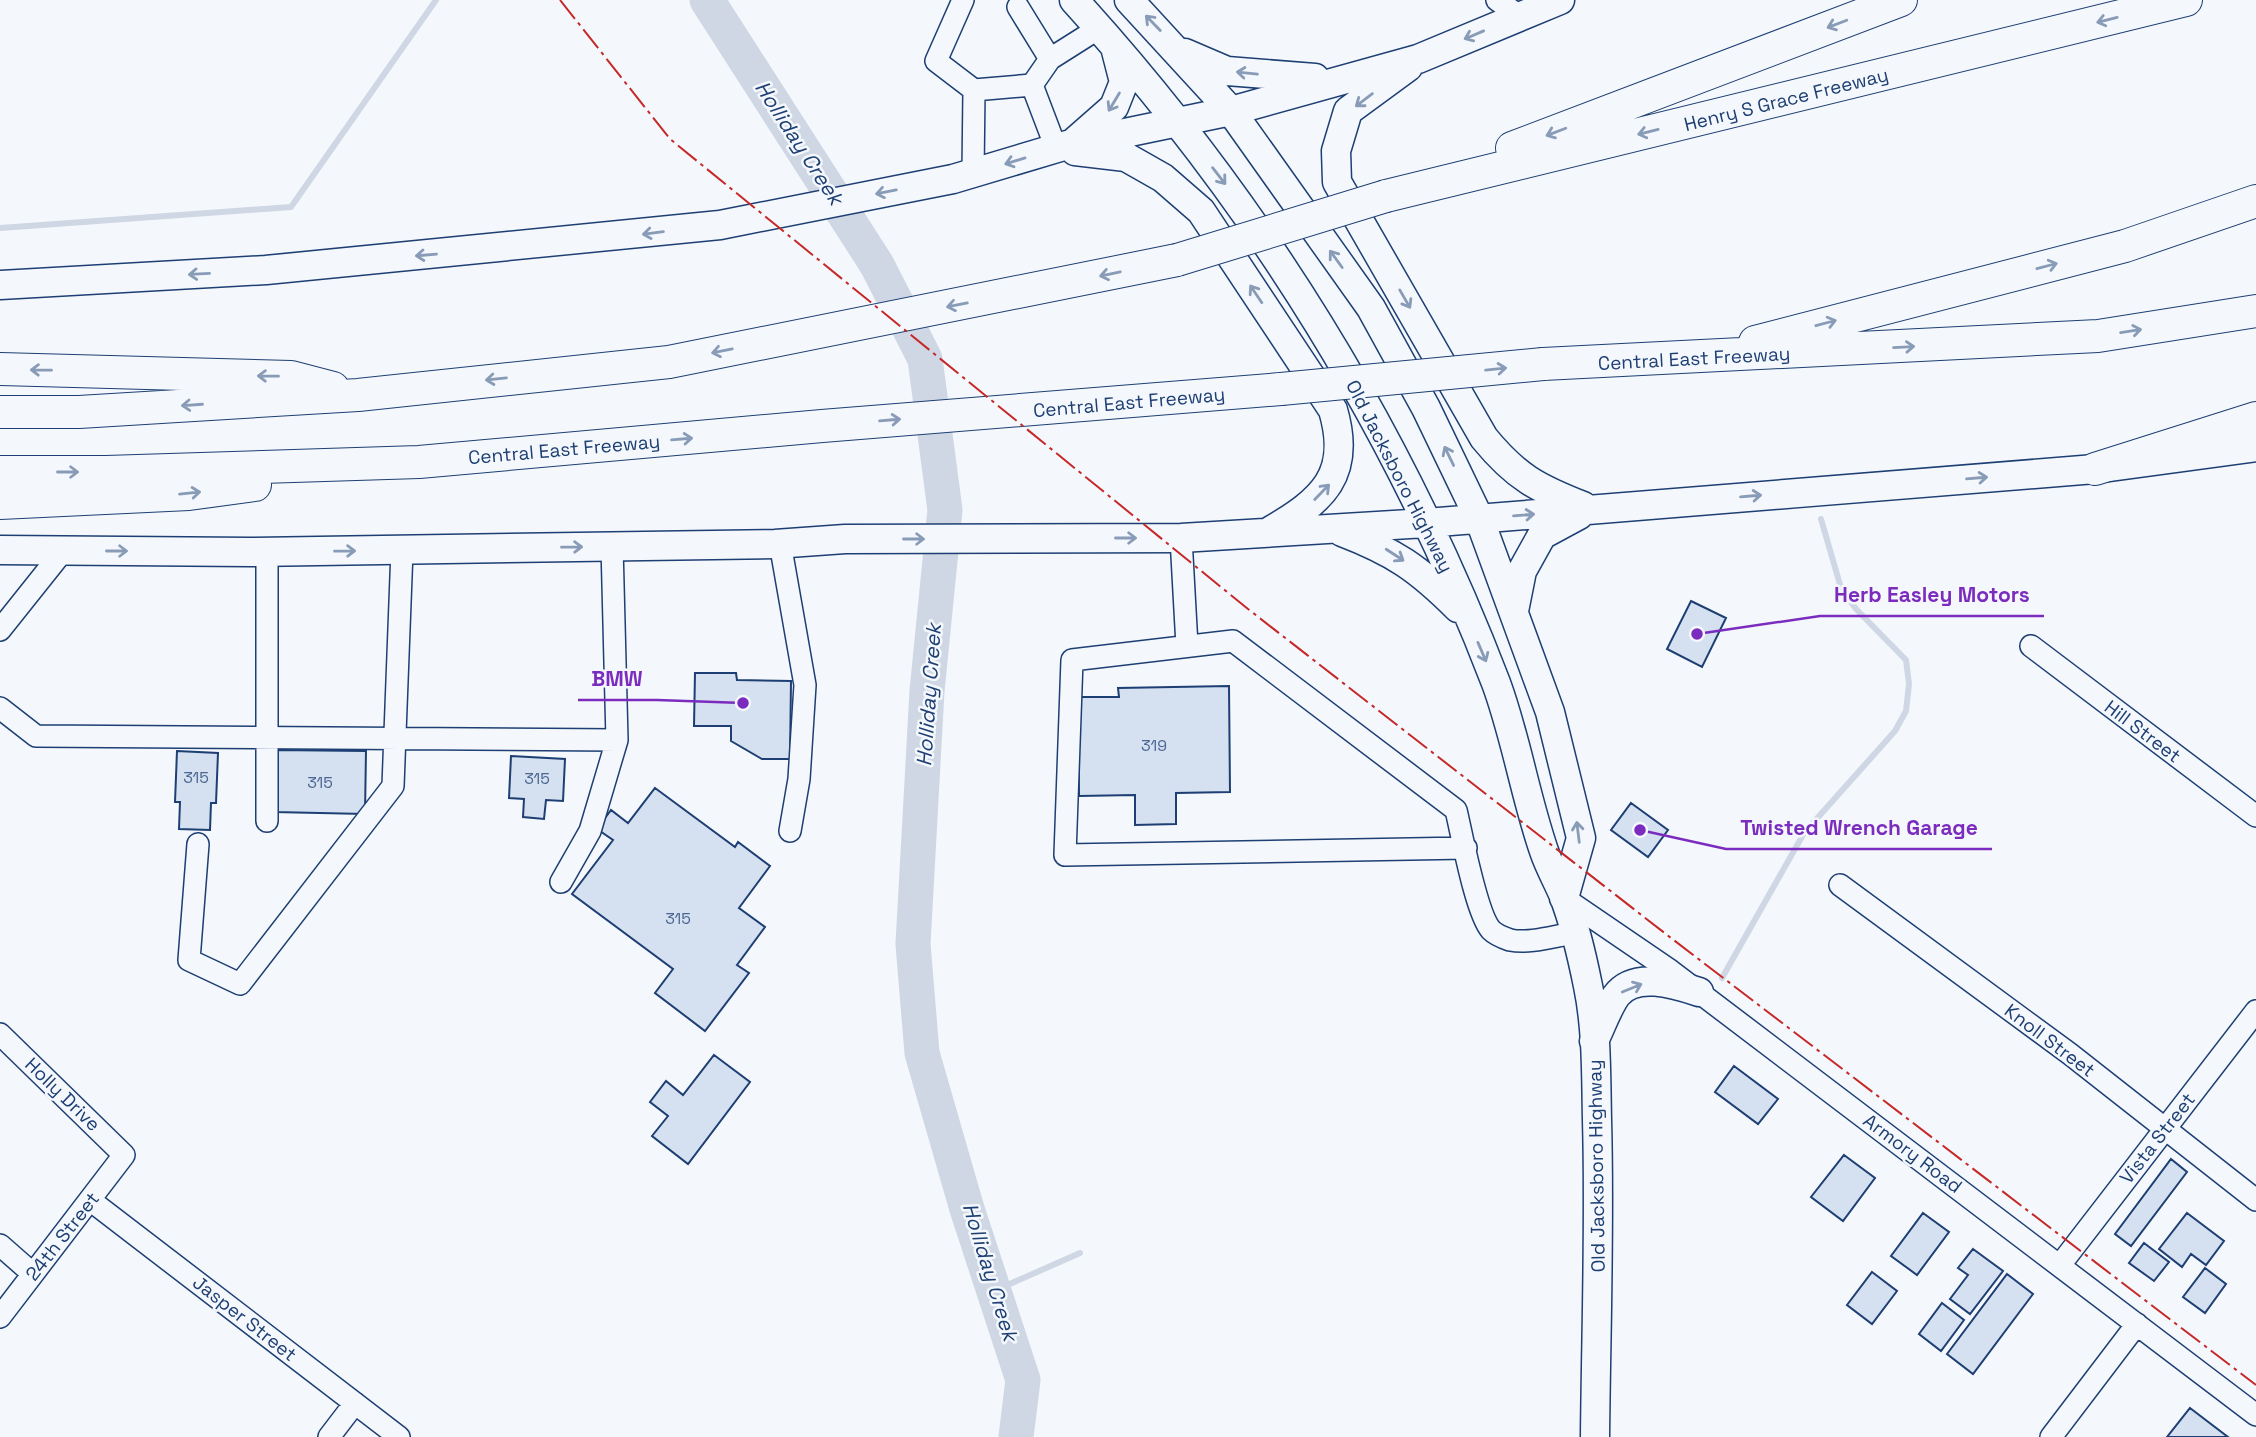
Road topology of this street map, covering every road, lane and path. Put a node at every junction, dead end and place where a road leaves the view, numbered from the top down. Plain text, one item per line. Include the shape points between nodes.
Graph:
1 (963, 0) edge
2 (1074, 0) edge
3 (1129, 0) edge
4 (1560, 0) edge
5 (1900, 0) edge
6 (2186, 0) edge
7 (1014, 2) edge
8 (1508, 8) edge
9 (1106, 36) junction
10 (1178, 50) junction
11 (1050, 59) junction
12 (1418, 59) junction
13 (1339, 79) junction
14 (1031, 85) junction
15 (974, 90) junction
16 (1231, 111) junction
17 (1177, 122) junction
18 (1064, 146) junction
19 (963, 176) junction
20 (1386, 197) junction
21 (2256, 201) edge
22 (0, 285) edge
23 (2256, 311) edge
24 (1689, 359) junction
25 (0, 369) edge
26 (358, 395) junction
27 (0, 412) edge
28 (2256, 418) edge
29 (2256, 447) edge
30 (419, 463) junction
31 (2095, 469) junction
32 (0, 472) edge
33 (0, 503) edge
34 (1591, 509) junction
35 (1479, 518) junction
36 (1426, 523) junction
37 (1332, 528) junction
38 (1267, 532) junction
39 (1181, 538) junction
40 (780, 544) junction
41 (612, 547) junction
42 (0, 550) edge
43 (402, 550) junction
44 (63, 551) junction
45 (267, 552) junction
46 (1514, 611) junction
47 (1468, 618) junction
48 (0, 631) edge
49 (1186, 646) junction
50 (2031, 646) dead end
51 (0, 708) edge
52 (267, 737) junction
53 (395, 737) junction
54 (617, 740) junction
55 (2256, 816) edge
56 (267, 821) dead end
57 (790, 831) dead end
58 (198, 844) dead end
59 (1466, 848) junction
60 (561, 882) dead end
61 (1840, 885) dead end
62 (1564, 898) junction
63 (1574, 933) junction
64 (1699, 992) junction
65 (2256, 1011) edge
66 (0, 1034) edge
67 (1594, 1041) junction
68 (2165, 1127) junction
69 (124, 1155) joint
70 (90, 1200) junction
71 (2256, 1200) edge
72 (0, 1245) edge
73 (2060, 1265) junction
74 (33, 1274) junction
75 (0, 1317) edge
76 (2137, 1324) junction
77 (355, 1403) junction
78 (2256, 1415) edge
79 (329, 1437) edge
80 (399, 1437) edge
81 (1595, 1437) edge
82 (2051, 1437) edge

1 - 15 street via 936,61
2 - 9 main road, Old Jacksboro Highway
10 -> 3 main road
4 - 8 main road
5 -> 20 highway
6 -> 20 highway, Henry S Grace Freeway
7 - 11 street
8 -> 12 main road
9 - 11 street
9 - 17 main road, Old Jacksboro Highway
9 -> 18 main road via 1124,82 1114,107
13 -> 10 main road via 1227,71
10 - 16 main road
11 - 14 street
12 - 13 main road
12 -> 34 main road via 1348,111 1336,151 1337,181 1484,438 1509,468 1542,490
13 - 16 main road
14 - 15 street
14 - 18 street
15 - 19 street
16 - 17 main road
35 -> 16 main road via 1371,308
17 - 18 main road
17 -> 36 main road, Old Jacksboro Highway via 1300,291 1376,420
18 -> 19 main road
38 -> 18 main road via 1301,513 1329,487 1340,459 1340,432 1333,410 1201,211 1163,178 1126,158
19 -> 22 main road via 720,225 266,270
20 -> 26 highway, bridge via 1177,260 669,362
24 -> 21 highway via 2125,246
24 -> 23 highway, Central East Freeway via 2098,336
30 -> 24 highway, Central East Freeway, bridge via 1543,364
26 -> 25 highway via 291,377
26 -> 27 highway via 79,412
28 - 31 highway
29 - 31 main road
32 -> 30 highway, Central East Freeway
33 -> 30 highway via 189,494
34 -> 31 main road
35 -> 34 main road
34 - 46 main road via 1542,535 1521,571
35 - 36 main road
35 - 46 main road
36 - 37 main road
36 - 47 main road, Old Jacksboro Highway
37 - 38 main road
37 -> 47 main road via 1384,548 1413,567
38 - 39 main road
40 -> 39 main road via 845,539
39 - 49 street
40 - 41 main road
40 - 57 street via 806,685
43 -> 41 main road
41 - 54 street
42 - 44 main road
45 -> 43 main road
43 - 53 street
44 -> 45 main road
44 - 48 street
45 - 52 street
62 -> 46 main road via 1581,838 1550,712
47 -> 62 main road, Old Jacksboro Highway via 1497,687 1545,853
49 - 59 street via 1233,641 1456,810
49 - 59 street via 1072,660 1065,855
50 - 55 street, Hill Street
51 - 52 street via 36,736
52 - 53 street
52 - 56 street
53 - 54 street
53 - 58 street via 393,786 240,984 189,960
54 - 60 street via 590,831
59 - 63 street via 1491,929 1521,942
61 - 68 street, Knoll Street
62 - 63 main road, Old Jacksboro Highway
62 - 64 street, Armory Road
63 - 67 main road, Old Jacksboro Highway via 1588,988
67 -> 64 main road via 1617,994 1638,984 1666,981
64 - 73 street, Armory Road
65 - 68 street, Vista Street
66 - 69 street, Holly Drive
67 - 81 main road, Old Jacksboro Highway via 1599,1181
68 - 71 street, Knoll Street
68 - 73 street, Vista Street
69 - 70 street, 24th Street
70 - 74 street, 24th Street
70 - 77 street, Jasper Street
72 - 74 street
73 - 76 street, Armory Road
74 - 75 street, 24th Street
76 - 78 street, Armory Road
76 - 82 street
77 - 79 street
77 - 80 street, Jasper Street

